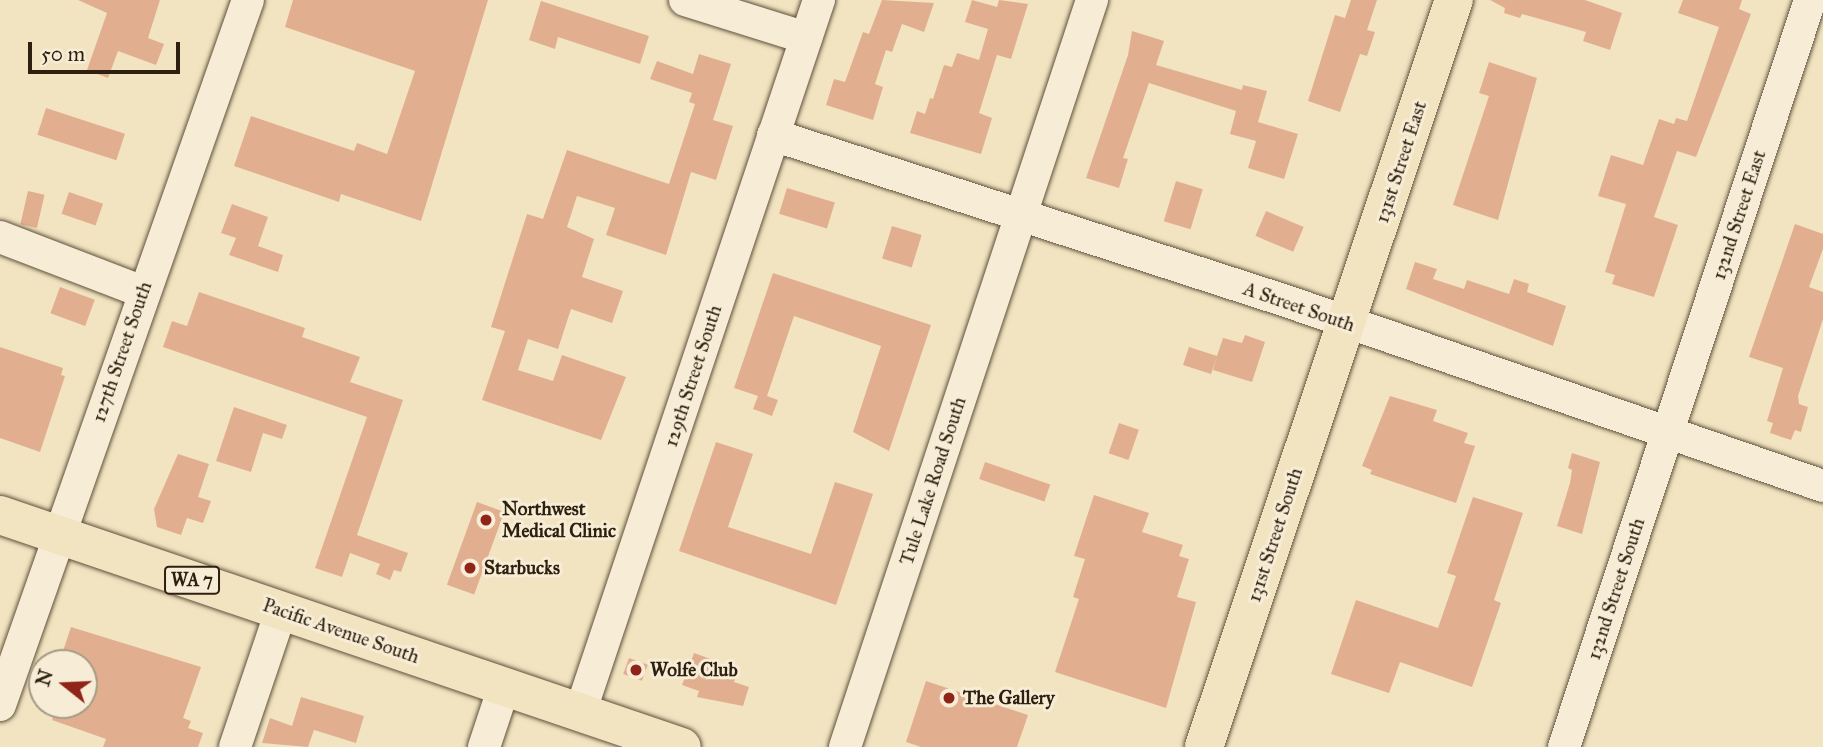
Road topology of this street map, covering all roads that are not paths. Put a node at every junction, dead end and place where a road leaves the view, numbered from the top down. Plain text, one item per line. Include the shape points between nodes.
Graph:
1 (248, 0) edge
2 (685, 0) edge
3 (819, 0) edge
4 (1092, 0) edge
5 (1454, 0) edge
6 (1810, 0) edge
7 (806, 38) junction
8 (773, 135) junction
9 (1020, 214) junction
10 (0, 237) edge
11 (142, 292) junction
12 (1347, 324) junction
13 (1668, 431) junction
14 (1823, 485) edge
15 (0, 515) edge
16 (61, 536) junction
17 (281, 611) junction
18 (504, 687) junction
19 (0, 705) edge
20 (580, 713) junction
21 (235, 747) edge
22 (484, 747) edge
23 (682, 747) edge
24 (845, 747) edge
25 (1204, 747) edge
26 (1564, 747) edge

1 - 11 street, 127th Street South
2 - 7 street
3 - 7 street, 129th Street South
4 - 9 street, Tule Lake Road South
5 - 12 main road, 131st Street East
6 - 13 street, 132nd Street East
7 - 8 street, 129th Street South
8 - 9 street, A Street South
8 - 20 street, 129th Street South
9 - 12 street, A Street South
9 - 24 street, Tule Lake Road South
10 - 11 street
11 - 16 street, 127th Street South
12 - 13 street, A Street South
12 - 25 main road, 131st Street South
13 - 14 street, A Street South
13 - 26 street, 132nd Street South
15 - 16 main road, Pacific Avenue South / WA 7
16 - 17 main road, Pacific Avenue South / WA 7
16 - 19 street, 127th Street South
17 - 18 main road, Pacific Avenue South / WA 7
17 - 21 street
18 - 20 main road, Pacific Avenue South / WA 7
18 - 22 street
20 - 23 main road, Pacific Avenue South / WA 7

